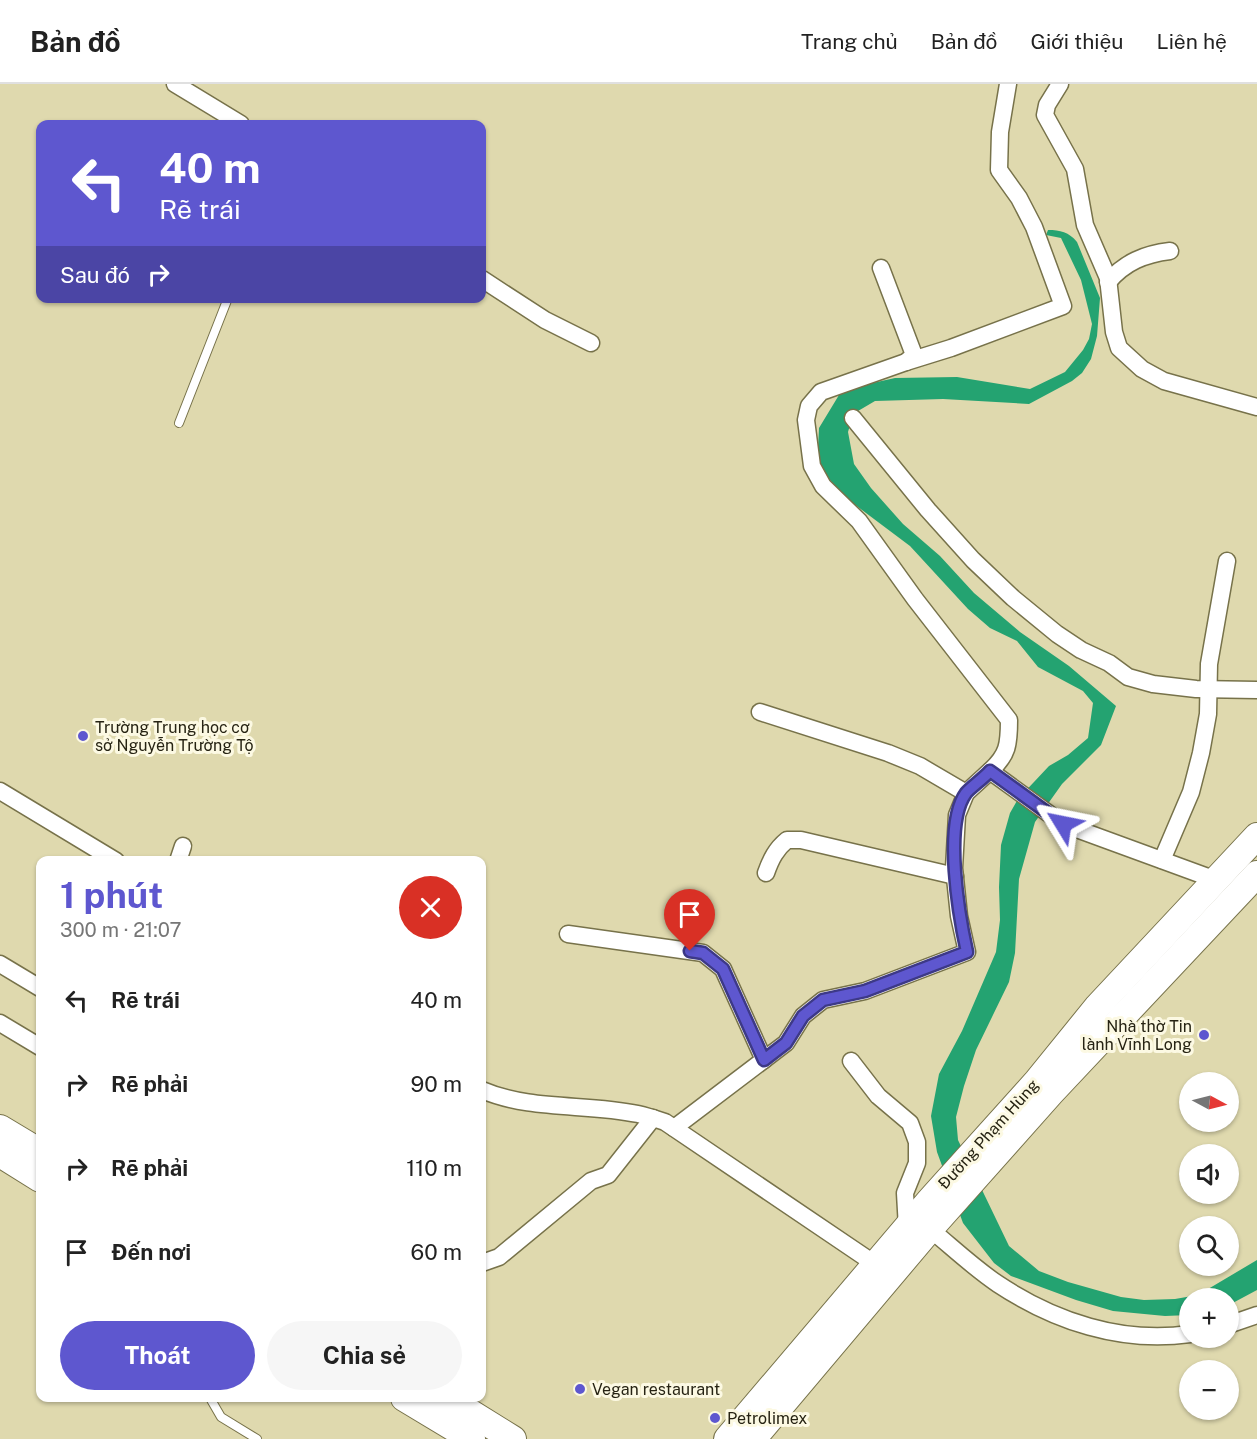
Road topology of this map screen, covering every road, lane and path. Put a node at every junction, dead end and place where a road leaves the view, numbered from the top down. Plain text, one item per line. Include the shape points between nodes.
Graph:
1 (176, 84) edge
2 (1008, 84) edge
3 (1052, 86) edge
4 (234, 120) edge
5 (1170, 251) dead end
6 (881, 268) dead end
7 (486, 282) edge
8 (1108, 282) junction
9 (226, 303) edge
10 (591, 343) dead end
11 (906, 362) junction
12 (1257, 407) edge
13 (853, 418) dead end
14 (179, 423) dead end
15 (1227, 561) dead end
16 (1209, 689) junction
17 (1257, 690) edge
18 (760, 712) dead end
19 (990, 771) junction
20 (0, 791) edge
21 (966, 793) junction
22 (1257, 836) edge
23 (108, 856) edge
24 (1162, 860) junction
25 (766, 873) dead end
26 (955, 876) junction
27 (1216, 880) junction
28 (1251, 888) edge
29 (568, 934) dead end
30 (0, 964) edge
31 (36, 986) edge
32 (0, 1023) edge
33 (36, 1045) edge
34 (764, 1060) junction
35 (850, 1061) dead end
36 (1044, 1087) junction
37 (486, 1092) edge
38 (653, 1118) junction
39 (0, 1128) edge
40 (674, 1128) junction
41 (36, 1150) edge
42 (0, 1154) edge
43 (36, 1176) edge
44 (918, 1228) junction
45 (486, 1262) edge
46 (875, 1264) junction
47 (1257, 1315) edge
48 (1239, 1321) edge
49 (1179, 1335) edge
50 (212, 1402) edge
51 (411, 1402) edge
52 (453, 1402) edge
53 (257, 1439) edge
54 (472, 1439) edge
55 (513, 1439) edge
56 (727, 1439) edge
57 (753, 1439) edge

1 - 4 street
2 - 11 street via 999,170 1034,227 1063,306
3 - 8 street via 1045,115 1075,169 1084,225
5 - 8 street via 1138,257
6 - 11 street via 914,355
7 - 10 street via 545,320
8 - 12 street via 1119,348 1142,369 1164,381
9 - 14 lane
11 - 19 street via 821,392 809,406 806,420 812,466 823,486 859,521 1009,720 1003,760
13 - 16 street via 973,560 1057,634 1128,677 1153,684
15 - 16 street via 1209,664
16 - 17 street
16 - 24 street via 1208,714 1191,792
18 - 21 street via 888,753 920,766
19 - 21 street
19 - 24 street via 1063,824
20 - 23 street
21 - 26 street via 957,815
22 - 27 main road, Đường Phạm Hùng
24 - 27 street
25 - 26 street via 778,848 787,840 801,840
26 - 34 street via 967,952 865,991 823,1000 803,1016 786,1043
27 - 36 main road, Đường Phạm Hùng via 1097,1007
28 - 36 main road, Đường Phạm Hùng
29 - 34 street via 703,953 723,969
30 - 31 street
32 - 33 street
34 - 40 street
35 - 44 street via 878,1096 910,1123 917,1142 917,1163 905,1193
36 - 44 main road, Đường Phạm Hùng
36 - 44 main road, Đường Phạm Hùng via 930,1200
37 - 38 street via 543,1105
38 - 40 street
38 - 45 street via 608,1175 591,1181 499,1257
39 - 41 main road
40 - 46 street
42 - 43 main road
44 - 46 main road, Đường Phạm Hùng
44 - 49 street via 1042,1310 1114,1334
44 - 57 main road, Đường Phạm Hùng
46 - 56 main road, Đường Phạm Hùng
47 - 48 street
50 - 53 lane via 221,1417
51 - 54 main road
52 - 55 main road

